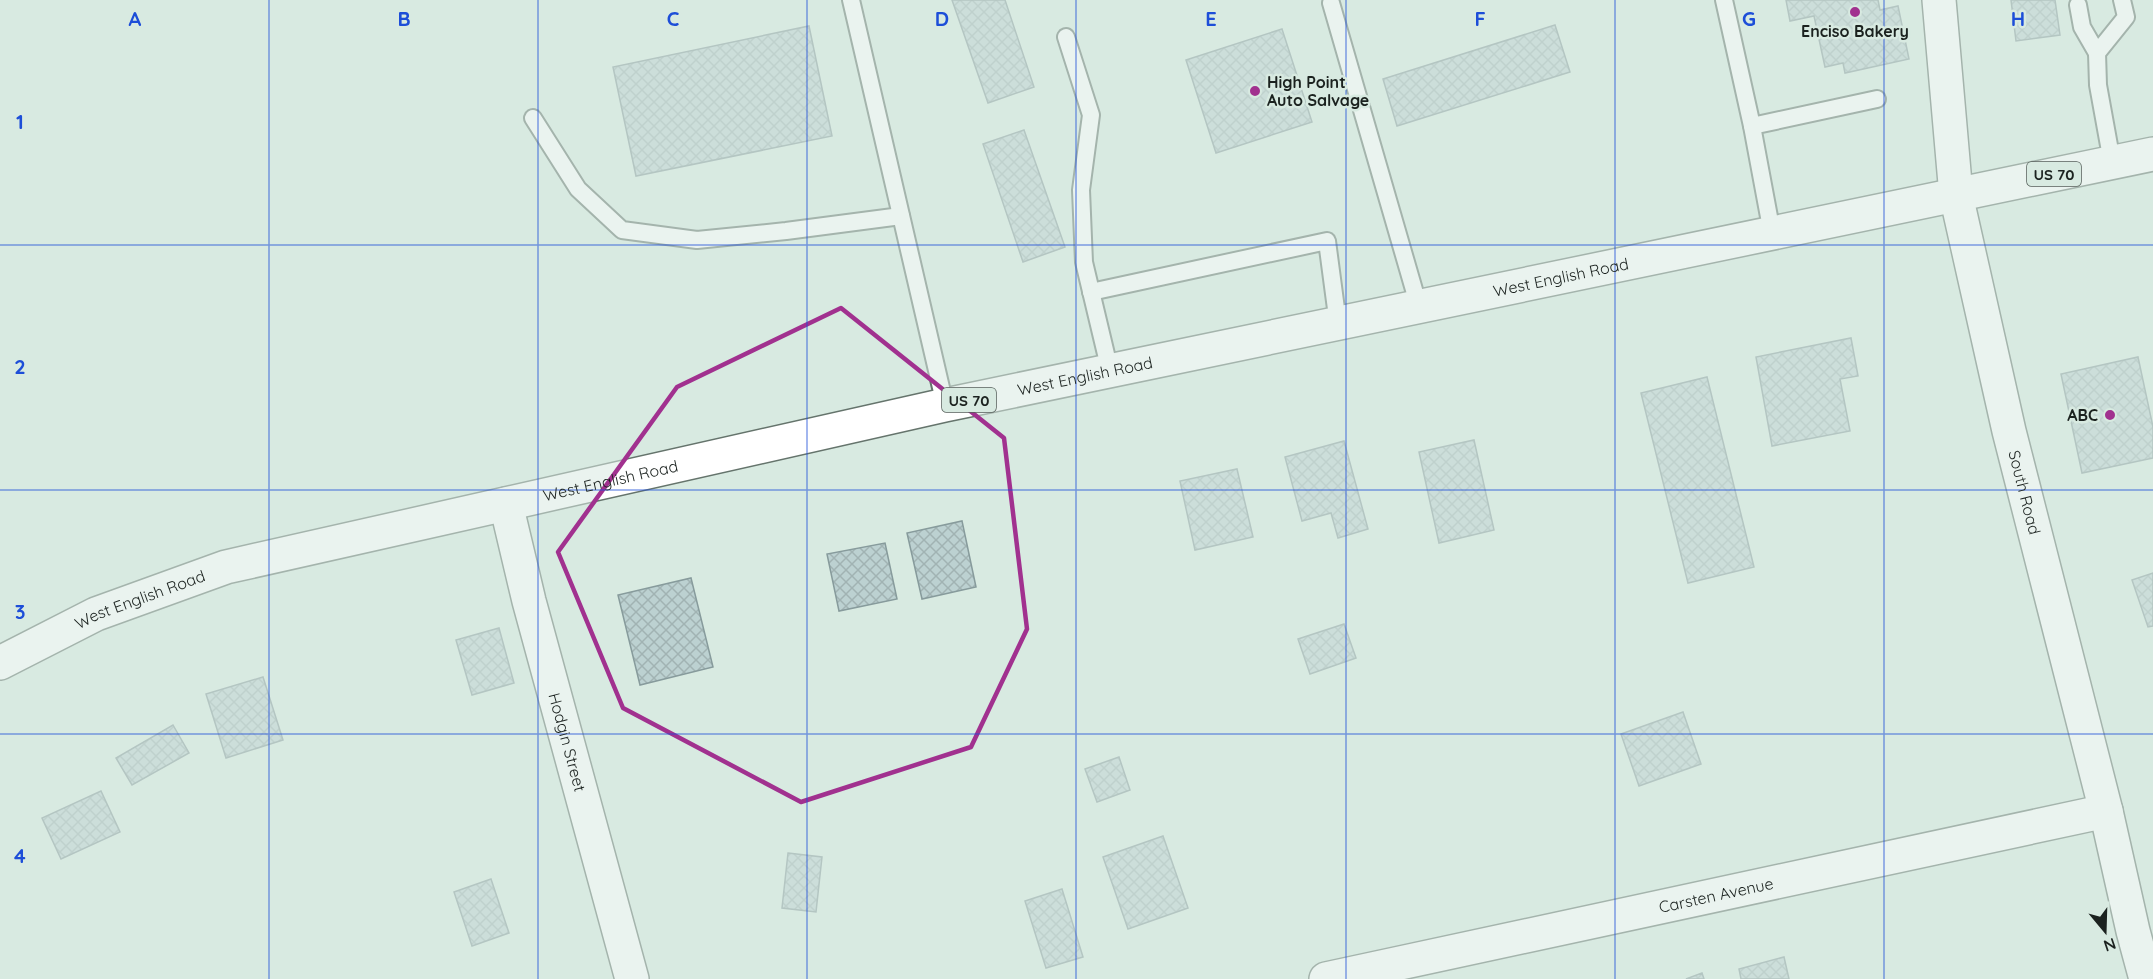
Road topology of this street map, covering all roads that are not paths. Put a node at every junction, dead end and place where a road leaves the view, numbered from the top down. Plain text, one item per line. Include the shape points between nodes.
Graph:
1 (851, 0) edge
2 (1724, 0) edge
3 (1940, 0) edge
4 (2122, 0) edge
5 (1331, 3) dead end
6 (2078, 4) dead end
7 (1066, 37) dead end
8 (2097, 53) junction
9 (1877, 99) dead end
10 (533, 118) dead end
11 (1752, 126) junction
12 (2153, 154) edge
13 (2112, 162) junction
14 (1956, 195) junction
15 (902, 216) junction
16 (1772, 233) junction
17 (1091, 292) junction
18 (1419, 307) junction
19 (1338, 324) junction
20 (1110, 371) junction
21 (945, 405) junction
22 (506, 504) junction
23 (0, 663) edge
24 (2106, 811) junction
25 (632, 979) edge
26 (1326, 979) edge
27 (2146, 979) edge

1 - 15 lane
2 - 11 lane
3 - 14 street, South Road
4 - 8 lane via 2126,17
5 - 18 lane
6 - 8 lane via 2082,27
7 - 17 lane via 1091,115 1081,190 1084,262
8 - 13 lane via 2098,85
9 - 11 lane
10 - 15 lane via 578,189 622,230 697,240
11 - 16 lane
12 - 13 street, West English Road / US 70
13 - 14 street, West English Road / US 70
14 - 16 street, West English Road / US 70
14 - 24 street, South Road via 2009,431
15 - 21 lane
16 - 18 street, West English Road / US 70
17 - 19 lane via 1327,241
17 - 20 lane
18 - 19 street, West English Road / US 70
19 - 20 street, West English Road / US 70
20 - 21 street, West English Road / US 70
21 - 22 street, West English Road / US 70
22 - 23 street, West English Road / US 70 via 226,567 96,614
22 - 25 street, Hodgin Street
24 - 26 street, Carsten Avenue
24 - 27 street, South Road

